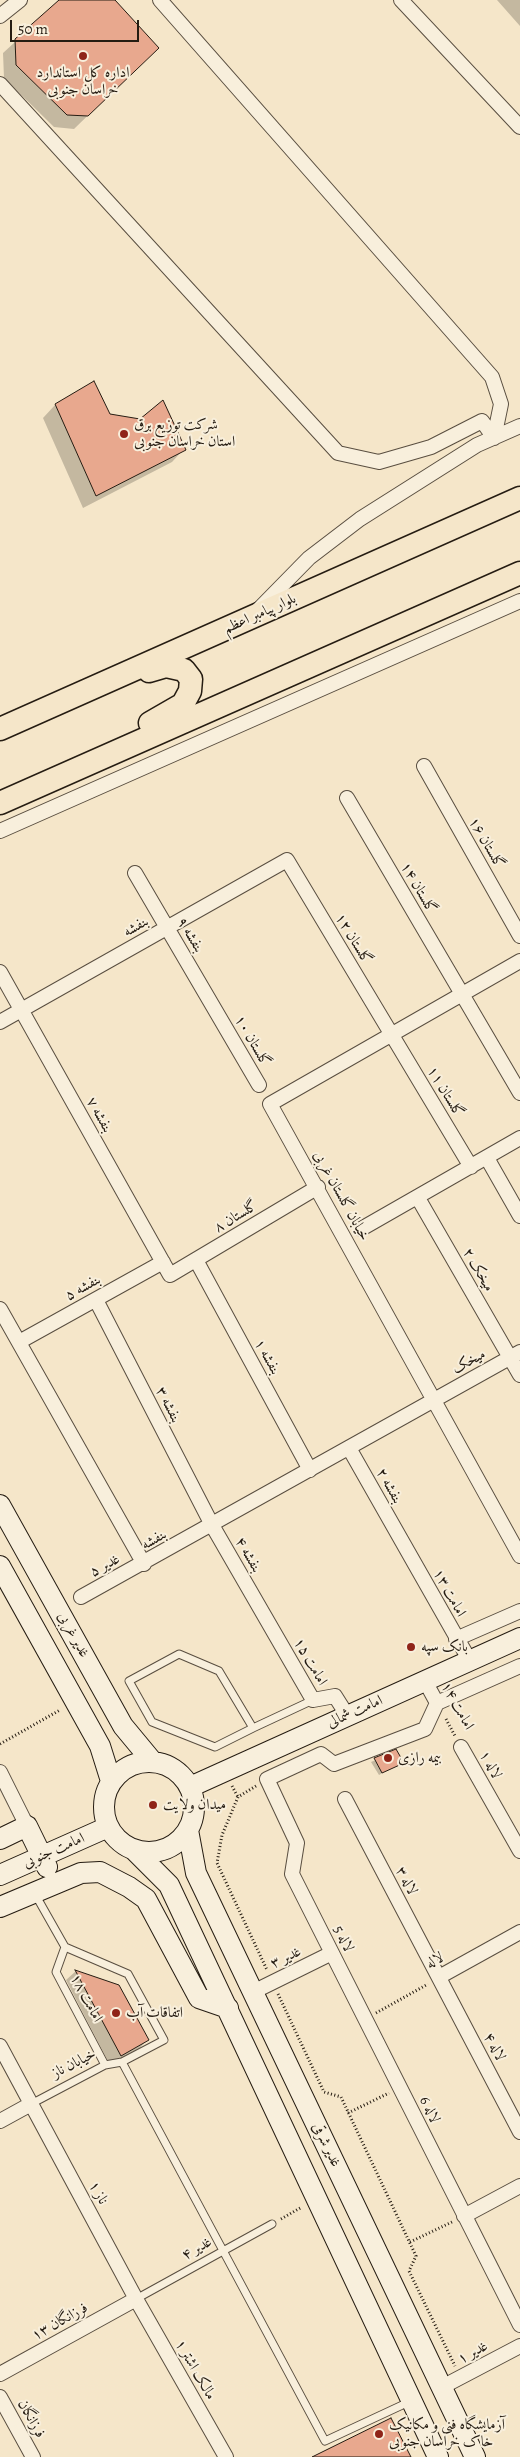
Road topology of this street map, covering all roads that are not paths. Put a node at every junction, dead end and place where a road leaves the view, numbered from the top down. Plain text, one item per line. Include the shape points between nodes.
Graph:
1 (20, 0) edge
2 (160, 0) edge
3 (401, 0) edge
4 (0, 16) edge
5 (0, 84) edge
6 (520, 127) edge
7 (520, 426) edge
8 (494, 438) junction
9 (520, 498) edge
10 (520, 573) edge
11 (520, 601) edge
12 (249, 619) junction
13 (102, 685) junction
14 (0, 729) edge
15 (424, 766) dead end
16 (42, 784) junction
17 (347, 798) dead end
18 (0, 804) edge
19 (0, 831) edge
20 (287, 860) joint
21 (135, 873) dead end
22 (166, 928) junction
23 (520, 936) edge
24 (520, 961) edge
25 (0, 972) edge
26 (462, 995) junction
27 (21, 1010) junction
28 (217, 1014) joint
29 (0, 1022) edge
30 (392, 1035) junction
31 (259, 1085) dead end
32 (520, 1093) edge
33 (520, 1138) edge
34 (486, 1158) junction
35 (471, 1167) junction
36 (318, 1187) junction
37 (418, 1198) junction
38 (520, 1216) edge
39 (361, 1229) dead end
40 (196, 1260) junction
41 (164, 1262) junction
42 (170, 1275) joint
43 (96, 1300) junction
44 (2, 1316) edge
45 (19, 1342) junction
46 (515, 1354) edge
47 (520, 1375) edge
48 (434, 1400) junction
49 (349, 1448) junction
50 (310, 1470) junction
51 (0, 1504) edge
52 (212, 1526) junction
53 (401, 1540) joint
54 (520, 1556) edge
55 (144, 1564) junction
56 (0, 1566) edge
57 (81, 1597) dead end
58 (256, 1602) joint
59 (520, 1611) edge
60 (520, 1638) edge
61 (456, 1639) junction
62 (470, 1661) junction
63 (520, 1666) edge
64 (425, 1681) junction
65 (312, 1700) junction
66 (437, 1703) junction
67 (347, 1715) junction
68 (252, 1728) junction
69 (461, 1747) road end
70 (152, 1761) junction
71 (0, 1772) edge
72 (111, 1781) junction
73 (190, 1787) junction
74 (345, 1799) dead end
75 (27, 1826) junction
76 (108, 1827) junction
77 (188, 1830) junction
78 (0, 1839) edge
79 (134, 1850) junction
80 (520, 1851) edge
81 (42, 1856) junction
82 (0, 1875) edge
83 (54, 1882) junction
84 (34, 1891) junction
85 (0, 1907) edge
86 (520, 1932) edge
87 (65, 1947) junction
88 (332, 1954) junction
89 (439, 1977) junction
90 (253, 1992) junction
91 (228, 2008) junction
92 (366, 2019) joint
93 (0, 2046) edge
94 (122, 2062) junction
95 (105, 2065) junction
96 (31, 2104) junction
97 (0, 2121) edge
98 (520, 2132) edge
99 (520, 2186) edge
100 (464, 2216) junction
101 (272, 2224) road end
102 (223, 2250) junction
103 (136, 2298) junction
104 (520, 2326) edge
105 (520, 2346) edge
106 (0, 2374) edge
107 (442, 2387) junction
108 (0, 2397) edge
109 (412, 2401) junction
110 (34, 2457) edge
111 (226, 2457) edge
112 (438, 2457) edge
113 (475, 2457) edge

1 - 4 street
2 - 8 street via 492,377 501,404
3 - 6 street
5 - 8 street via 338,453 378,462 431,447 482,421
7 - 8 street
8 - 12 street via 360,519 309,558
9 - 12 main road, بلوار پیامبر اعظم
10 - 16 main road
11 - 19 street
12 - 13 main road, بلوار پیامبر اعظم
13 - 14 main road, بلوار پیامبر اعظم
13 - 16 main road via 166,666 184,670 191,679 190,691 183,704
15 - 23 street, گلستان ۱۶
16 - 18 main road
17 - 26 street, گلستان ۱۴
20 - 22 street, بنفشه
20 - 30 street, گلستان ۱۲
21 - 22 street, بنفشه ۹
22 - 27 street, بنفشه
22 - 28 street, بنفشه ۹
24 - 26 street, خیابان گلستان غربی
25 - 27 street, بنفشه ۷
26 - 30 street, خیابان گلستان غربی
26 - 32 street, گلستان ۱۴
27 - 29 street, بنفشه
27 - 41 street, بنفشه ۷
28 - 31 street, گلستان ۱۰
30 - 35 street, گلستان ۱۱
30 - 36 street, خیابان گلستان غربی via 270,1104
33 - 34 street
34 - 35 street
34 - 38 street
35 - 37 street
36 - 40 street, گلستان ۸
36 - 48 street, خیابان گلستان غربی
37 - 39 street
37 - 46 street, میخک ۲
40 - 42 street, گلستان ۸
40 - 50 street, بنفشه ۱
41 - 42 street, بنفشه ۷
41 - 43 street, بنفشه ۵
43 - 45 street, بنفشه ۵
43 - 52 street, بنفشه ۳
44 - 45 street, بنفشه
45 - 55 street, بنفشه
46 - 47 street, میخک ۲
46 - 48 street, میخک
48 - 49 street, بنفشه
48 - 54 street, خیابان گلستان غربی
49 - 50 street, بنفشه
49 - 53 street, بنفشه ۲
50 - 52 street, بنفشه
51 - 70 main road, غدیر غربی via 123,1726
52 - 55 street, بنفشه
52 - 58 street, بنفشه ۴
53 - 61 street, امامت ۱۳
55 - 57 street, غدیر ۵
56 - 72 main road, غدیر غربی via 100,1746
58 - 65 street, امامت ۱۵
59 - 61 street
60 - 62 main road, امامت شمالی
61 - 62 street, امامت ۱۳
62 - 64 main road, امامت شمالی
63 - 66 street
64 - 66 street, امامت ۱۴
64 - 67 main road, امامت شمالی
65 - 67 street, امامت ۱۵ via 335,1696
65 - 68 lane
66 - 88 street, لاله 5 via 426,1728 334,1764 321,1754 267,1779 297,1843 292,1874
67 - 73 main road, امامت شمالی
68 - 68 lane via 219,1671 179,1654 129,1681 152,1722 215,1748
69 - 80 street, لاله ۱
70 - 72 main road via 129,1766
70 - 73 main road via 174,1769
71 - 75 street
72 - 76 main road via 103,1803
73 - 77 main road via 194,1810
74 - 89 street, لاله ۳
75 - 78 main road
75 - 81 main road
76 - 79 main road via 123,1845
76 - 81 main road, امامت جنوبی
77 - 79 main road via 179,1842 169,1848 158,1852
77 - 90 main road, غدیر شرقی via 196,1873
79 - 91 main road, غدیر شرقی via 169,1885
81 - 82 main road, امامت جنوبی
81 - 83 main road
83 - 84 main road
83 - 91 main road via 81,1873 100,1872 129,1887 146,1900 153,1911 199,1998
84 - 85 main road
84 - 87 lane
86 - 89 street, لاله
87 - 94 lane, خیابان ناز via 128,1974 164,2040
87 - 95 lane, امامت ۱۸ via 56,1972
88 - 90 street, غدیر ۳
88 - 92 street, لاله 5
89 - 98 street, لاله ۴
90 - 107 main road, غدیر شرقی
91 - 109 main road, غدیر شرقی
92 - 100 street, لاله 6
93 - 96 street, ناز ۱
94 - 95 lane, خیابان ناز
94 - 102 lane
95 - 96 lane, خیابان ناز
96 - 97 street, خیابان ناز
96 - 103 street, ناز ۱
99 - 100 street
100 - 104 street, لاله 6
101 - 102 lane, غدیر ۴
102 - 103 lane, غدیر ۴
102 - 109 lane via 325,2441
103 - 106 street, فرزانگان ۱۳
103 - 111 street, مالک اشتر ۱
105 - 107 street, غدیر ۱
107 - 113 main road, غدیر شرقی
108 - 110 street, فرزانگان
109 - 112 main road, غدیر شرقی

